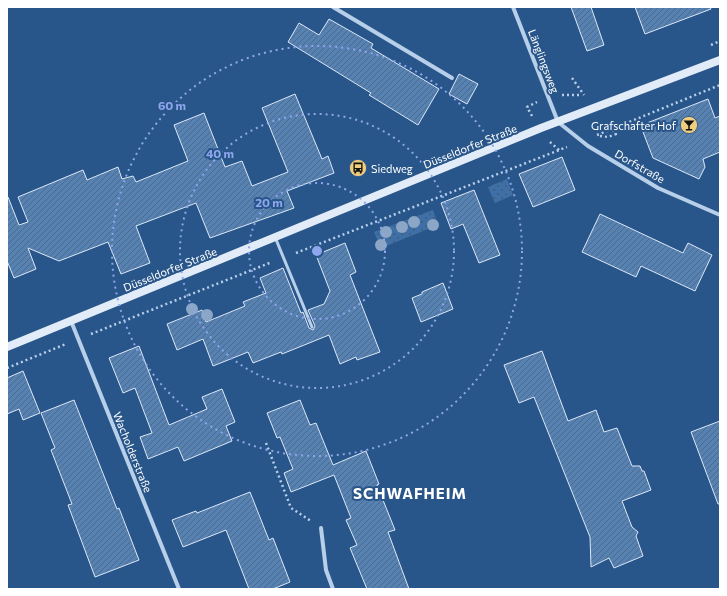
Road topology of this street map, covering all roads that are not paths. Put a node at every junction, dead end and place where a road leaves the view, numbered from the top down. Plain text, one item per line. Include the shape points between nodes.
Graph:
1 (333, 7) edge
2 (513, 7) edge
3 (720, 60) edge
4 (452, 78) dead end
5 (558, 122) junction
6 (720, 215) edge
7 (276, 237) junction
8 (71, 321) junction
9 (312, 327) dead end
10 (7, 347) edge
11 (321, 528) road end
12 (179, 589) edge
13 (333, 589) edge

1 - 4 street
2 - 5 street, Länglingsweg
3 - 5 main road, Düsseldorfer Straße
5 - 6 street, Dorfstraße via 582,141 658,188
5 - 7 main road, Düsseldorfer Straße
7 - 8 main road, Düsseldorfer Straße
7 - 9 lane
8 - 10 main road, Düsseldorfer Straße
8 - 12 street, Wacholderstraße
11 - 13 street via 326,570

